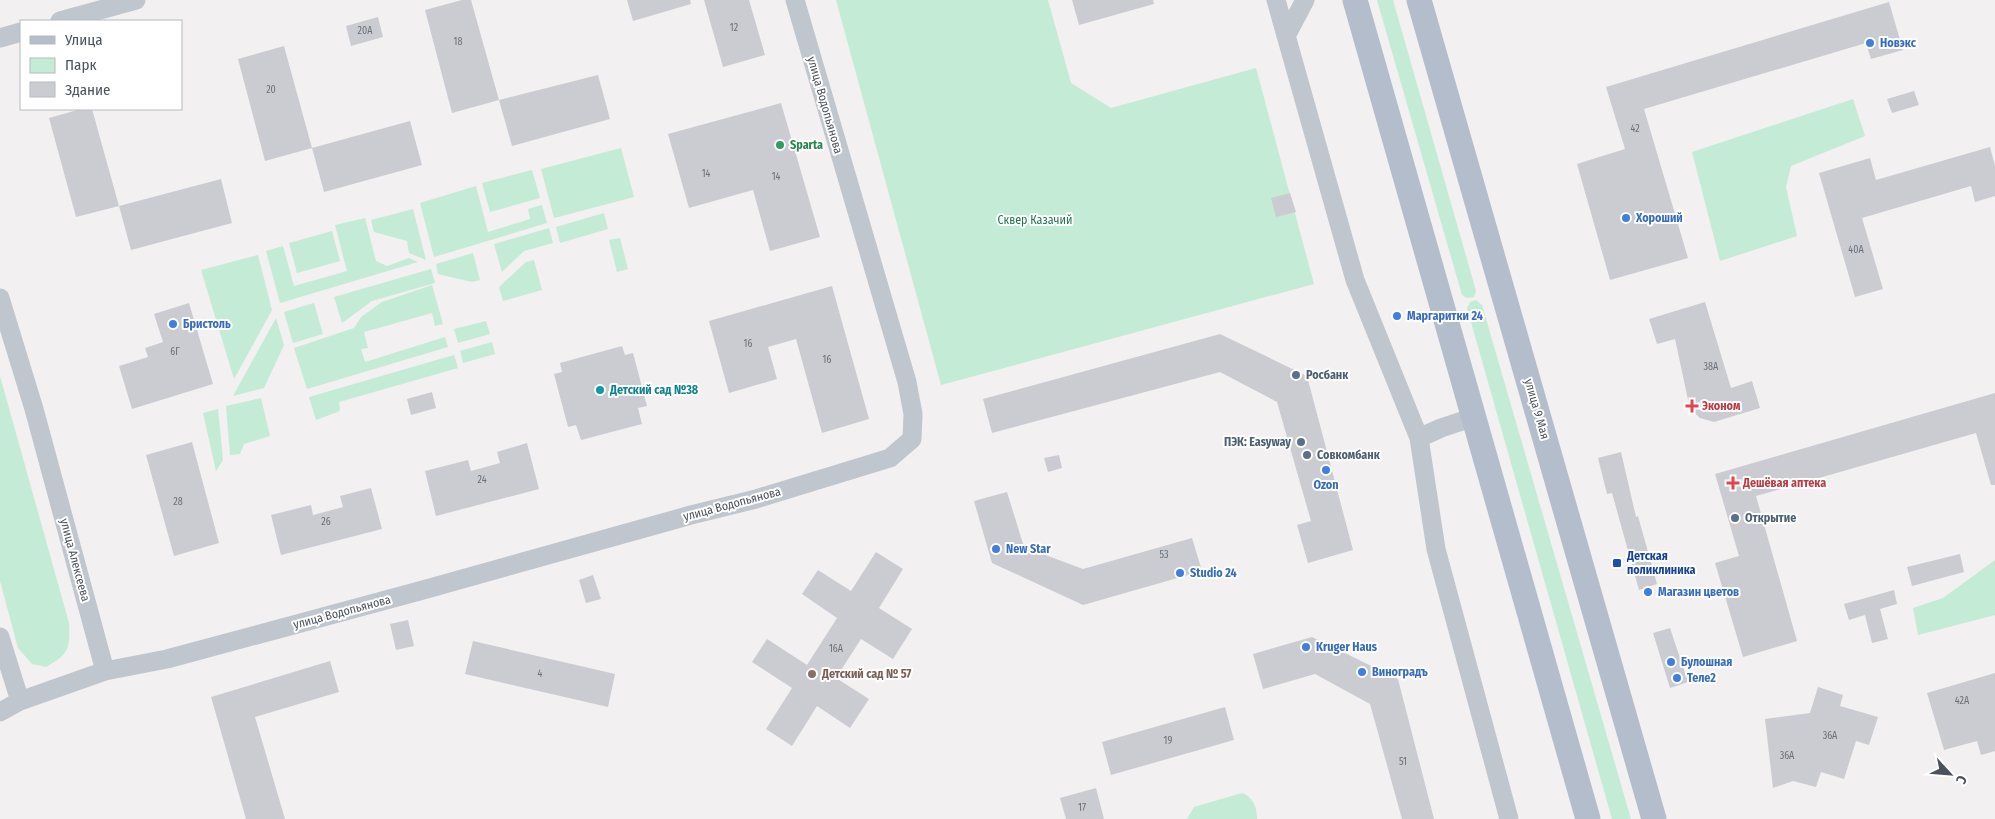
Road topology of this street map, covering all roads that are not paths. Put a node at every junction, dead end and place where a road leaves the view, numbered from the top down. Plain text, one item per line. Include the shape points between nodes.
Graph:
1 (136, 0) edge
2 (795, 0) edge
3 (1276, 0) edge
4 (1305, 0) edge
5 (1355, 0) edge
6 (1418, 0) edge
7 (64, 20) edge
8 (20, 32) edge
9 (1286, 36) junction
10 (0, 38) edge
11 (0, 298) edge
12 (1474, 417) junction
13 (1419, 438) junction
14 (0, 637) edge
15 (105, 671) junction
16 (20, 701) junction
17 (0, 712) edge
18 (1509, 819) edge
19 (1588, 819) edge
20 (1654, 819) edge

1 - 7 street
2 - 15 street, улица Водопьянова via 906,382 913,414 912,439 890,458 756,499 167,659
3 - 9 street
4 - 9 street
5 - 12 main road
6 - 20 main road, улица 9 Мая
8 - 10 street
9 - 13 street via 1355,280
11 - 15 street, улица Алексеева via 34,409
12 - 13 street
12 - 19 main road
13 - 18 street via 1436,549
14 - 16 street
15 - 16 street
16 - 17 street

